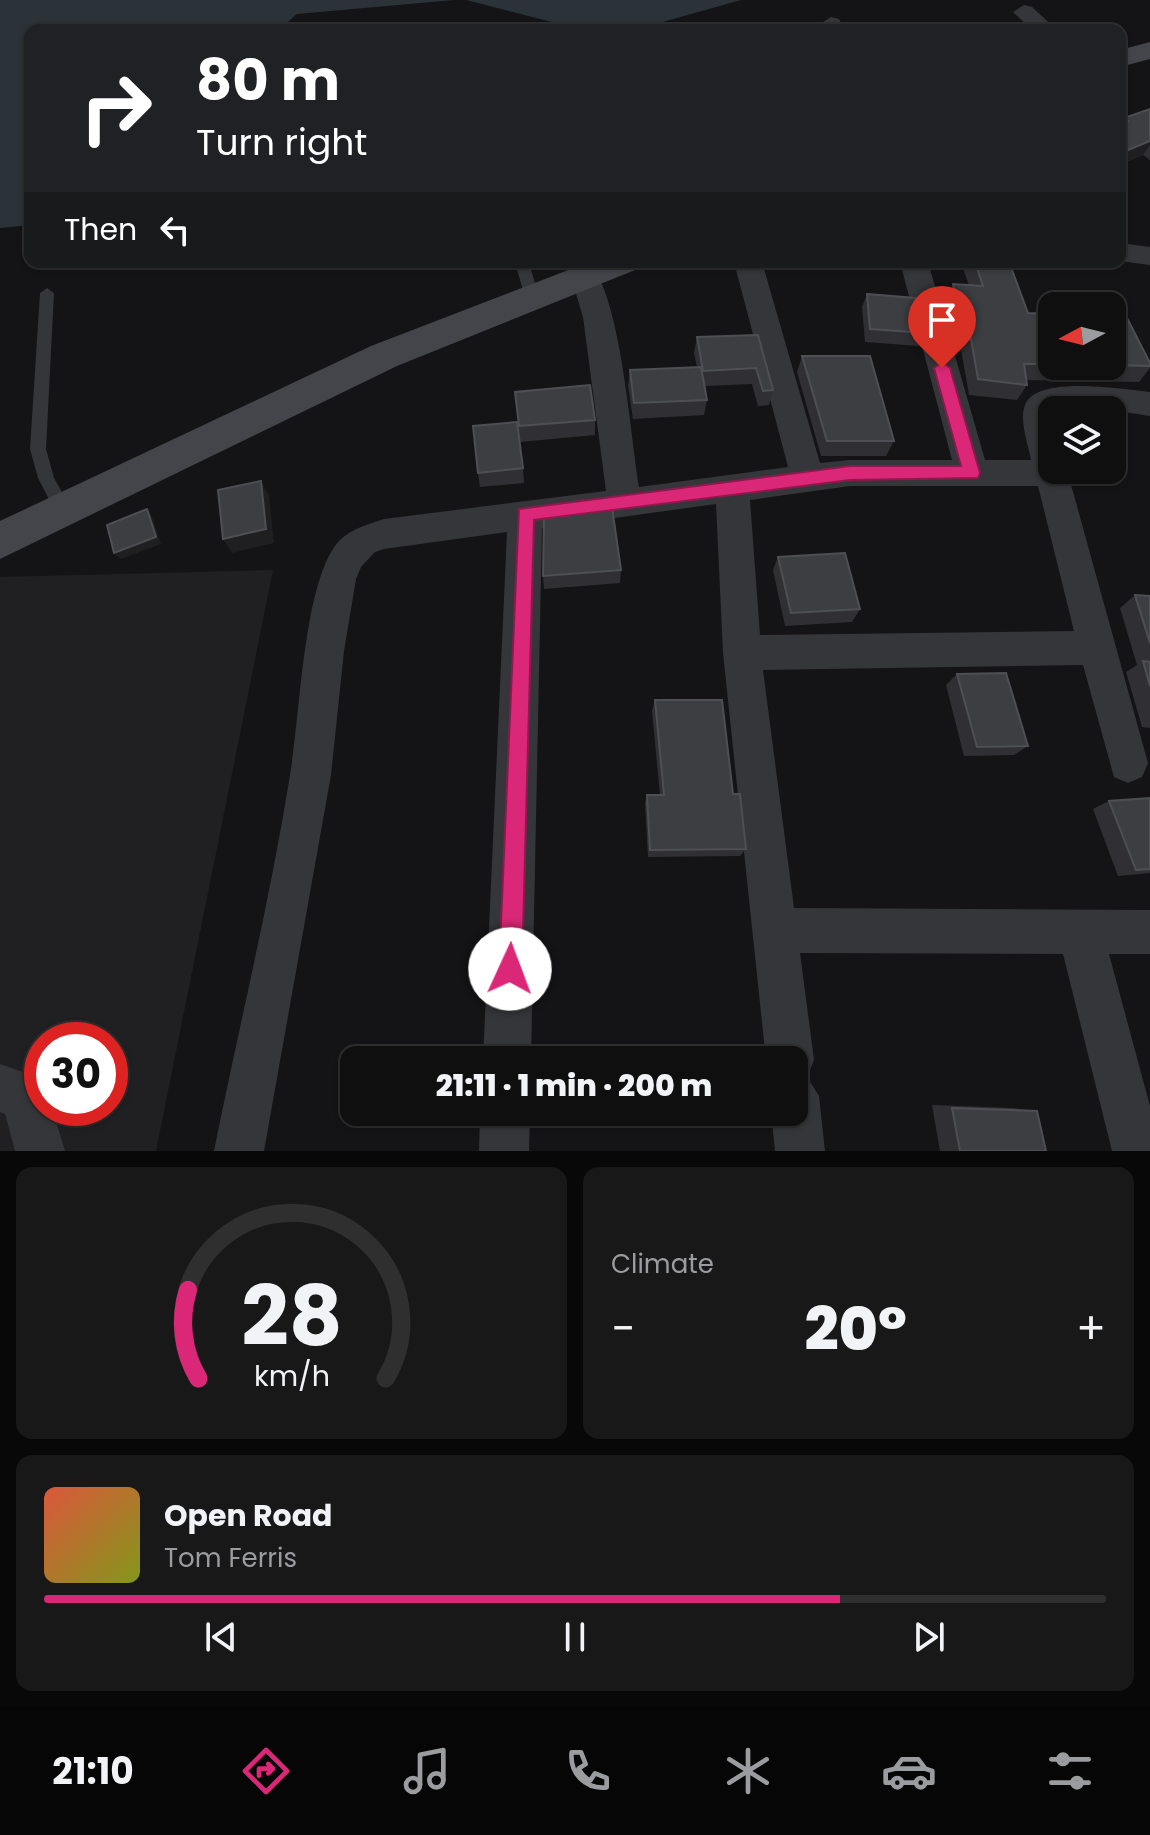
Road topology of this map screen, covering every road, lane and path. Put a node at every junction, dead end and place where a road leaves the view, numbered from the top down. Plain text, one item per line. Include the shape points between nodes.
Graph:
1 (1024, 12) dead end
2 (1039, 24) edge
3 (1150, 50) edge
4 (1126, 57) edge
5 (1126, 253) edge
6 (1150, 256) edge
7 (608, 268) edge
8 (750, 268) edge
9 (916, 268) edge
10 (585, 277) junction
11 (527, 280) edge
12 (47, 293) dead end
13 (1126, 402) edge
14 (1150, 404) edge
15 (972, 473) junction
16 (1038, 473) edge
17 (808, 479) junction
18 (1054, 484) edge
19 (732, 489) junction
20 (624, 501) junction
21 (63, 510) junction
22 (525, 514) junction
23 (0, 541) edge
24 (1098, 648) junction
25 (742, 653) junction
26 (1128, 763) dead end
27 (775, 930) junction
28 (1080, 932) junction
29 (1150, 932) edge
30 (507, 1046) edge
31 (788, 1046) edge
32 (0, 1088) edge
33 (505, 1126) edge
34 (797, 1126) edge
35 (40, 1151) edge
36 (239, 1151) edge
37 (504, 1151) edge
38 (800, 1151) edge
39 (1137, 1151) edge

1 - 2 street
3 - 4 street
5 - 6 street
7 - 10 street
8 - 17 street
9 - 15 street
10 - 11 street
10 - 20 street via 601,331
11 - 21 street via 384,356
12 - 21 lane via 38,449
13 - 14 street
15 - 16 street
15 - 17 street via 850,473
17 - 19 street
18 - 24 street
19 - 20 street
19 - 25 street
20 - 22 street
21 - 23 street
22 - 30 street
22 - 36 street via 384,534 363,541 346,558 325,651 311,775
24 - 25 street
24 - 26 street
25 - 27 street
27 - 28 street
27 - 31 street
28 - 29 street
28 - 39 street
32 - 35 street via 23,1095
33 - 37 street
34 - 38 street

